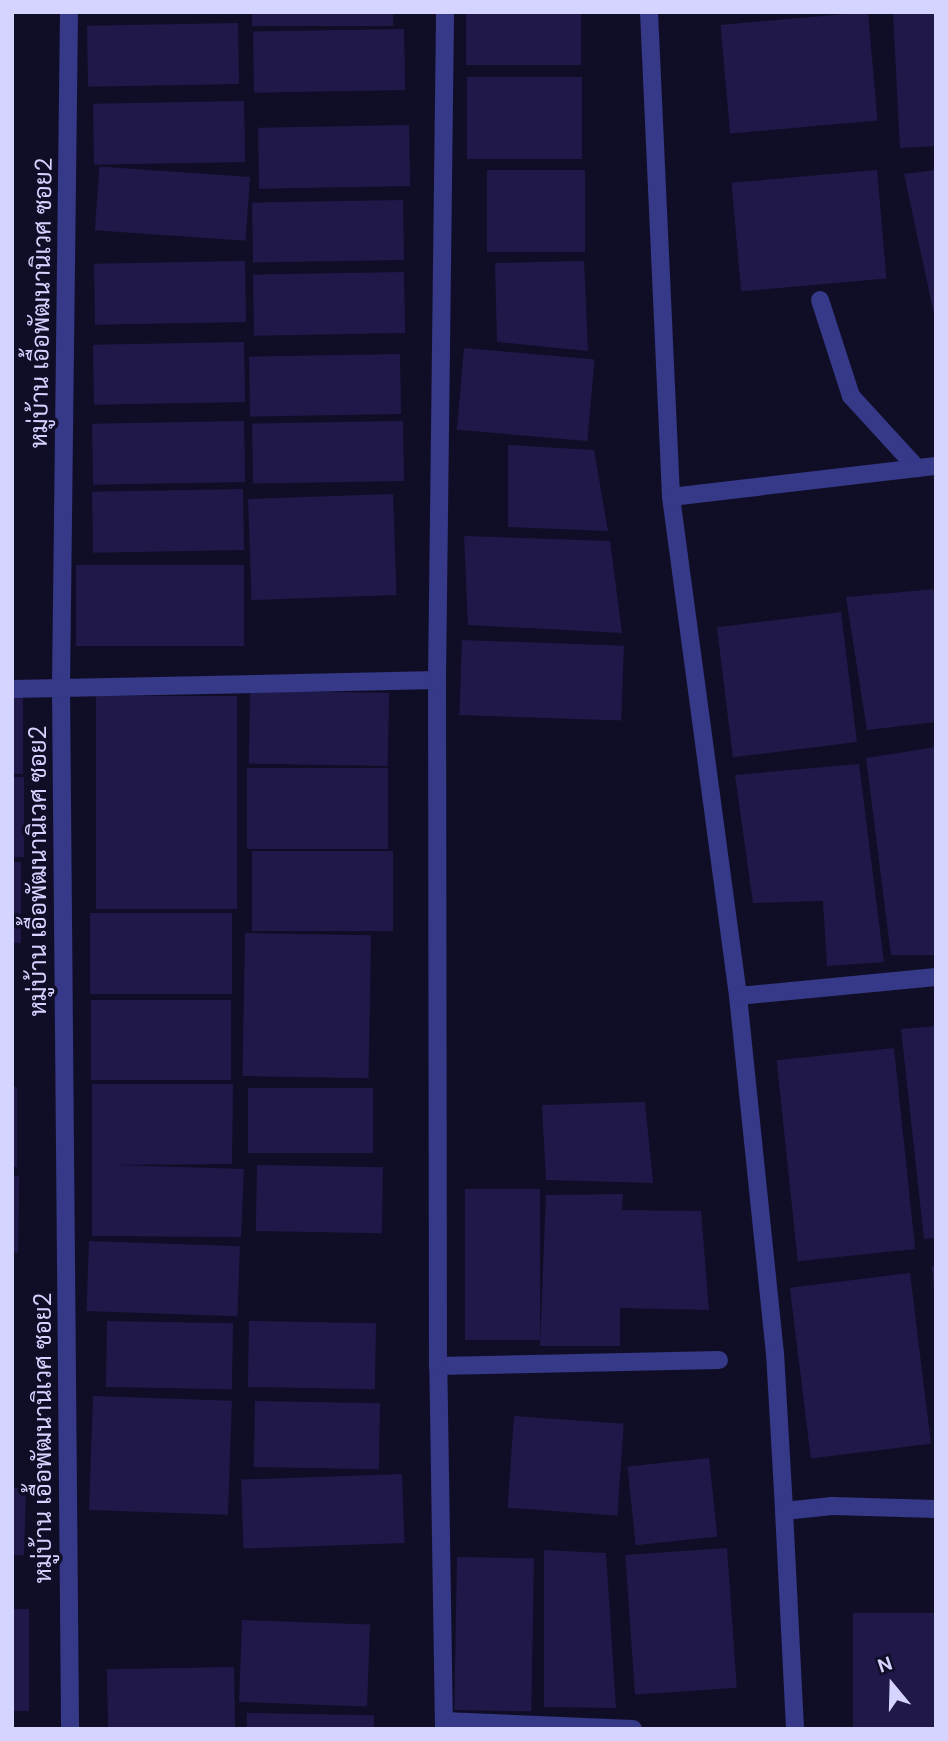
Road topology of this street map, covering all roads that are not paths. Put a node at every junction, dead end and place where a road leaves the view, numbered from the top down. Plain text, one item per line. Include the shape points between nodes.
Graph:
1 (69, 12) edge
2 (445, 12) edge
3 (649, 12) edge
4 (820, 300) dead end
5 (927, 467) edge
6 (671, 497) junction
7 (437, 680) junction
8 (12, 689) edge
9 (61, 690) junction
10 (936, 978) edge
11 (738, 996) junction
12 (719, 1360) dead end
13 (438, 1366) junction
14 (936, 1509) edge
15 (784, 1511) junction
16 (444, 1725) edge
17 (70, 1729) edge
18 (633, 1729) edge
19 (795, 1729) edge

1 - 9 street, หมู่บ้าน เอื้อพัฒนานิเวศ ซอย2
2 - 7 street
3 - 6 street
4 - 5 street via 852,396
5 - 6 street
6 - 11 street
7 - 9 street
7 - 13 street
8 - 9 street
9 - 17 street, หมู่บ้าน เอื้อพัฒนานิเวศ ซอย2
10 - 11 street
11 - 15 street via 775,1353
12 - 13 street
13 - 16 street
14 - 15 street via 832,1506
15 - 19 street
16 - 18 street

